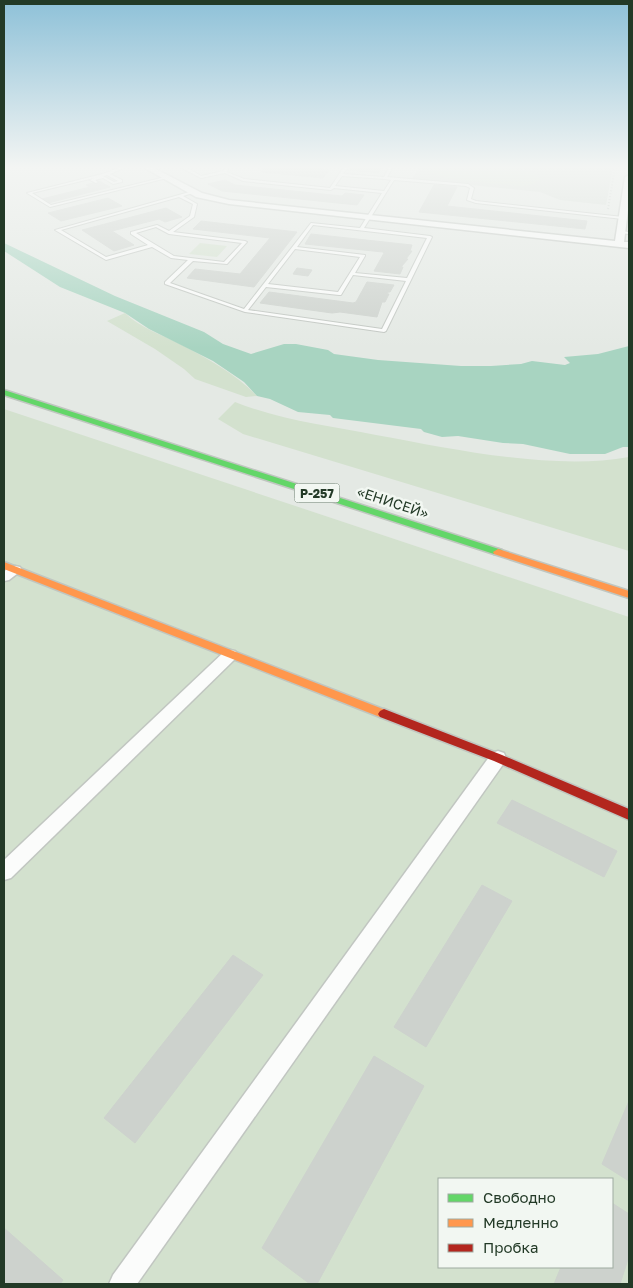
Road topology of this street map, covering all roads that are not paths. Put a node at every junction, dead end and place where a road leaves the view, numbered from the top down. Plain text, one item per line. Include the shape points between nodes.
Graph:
1 (67, 227) edge
2 (153, 227) edge
3 (159, 227) edge
4 (177, 227) edge
5 (310, 227) edge
6 (337, 227) edge
7 (363, 227) edge
8 (463, 227) edge
9 (361, 230) junction
10 (169, 232) junction
11 (625, 233) edge
12 (619, 244) junction
13 (152, 245) junction
14 (629, 245) edge
15 (294, 248) junction
16 (192, 259) junction
17 (352, 274) junction
18 (409, 280) junction
19 (265, 285) junction
20 (245, 311) junction
21 (4, 392) edge
22 (7, 571) edge
23 (629, 594) edge
24 (230, 655) junction
25 (498, 758) junction
26 (629, 815) edge
27 (4, 872) edge
28 (122, 1284) edge

1 - 13 lane via 57,230 106,259
2 - 13 lane via 132,233
3 - 10 lane
4 - 10 lane
5 - 15 lane
6 - 9 lane
7 - 9 lane
8 - 12 street
9 - 18 lane via 430,237
10 - 16 lane via 244,242 225,263
11 - 12 street
12 - 14 street
13 - 16 lane via 173,257
15 - 17 lane via 364,256
15 - 19 lane
16 - 20 lane via 168,283
17 - 18 lane
17 - 19 lane via 339,294
18 - 20 lane via 384,331
19 - 20 lane
21 - 23 main road, «ЕНИСЕЙ» / Р-257
22 - 24 main road
24 - 25 main road
24 - 27 street
25 - 26 main road
25 - 28 street

